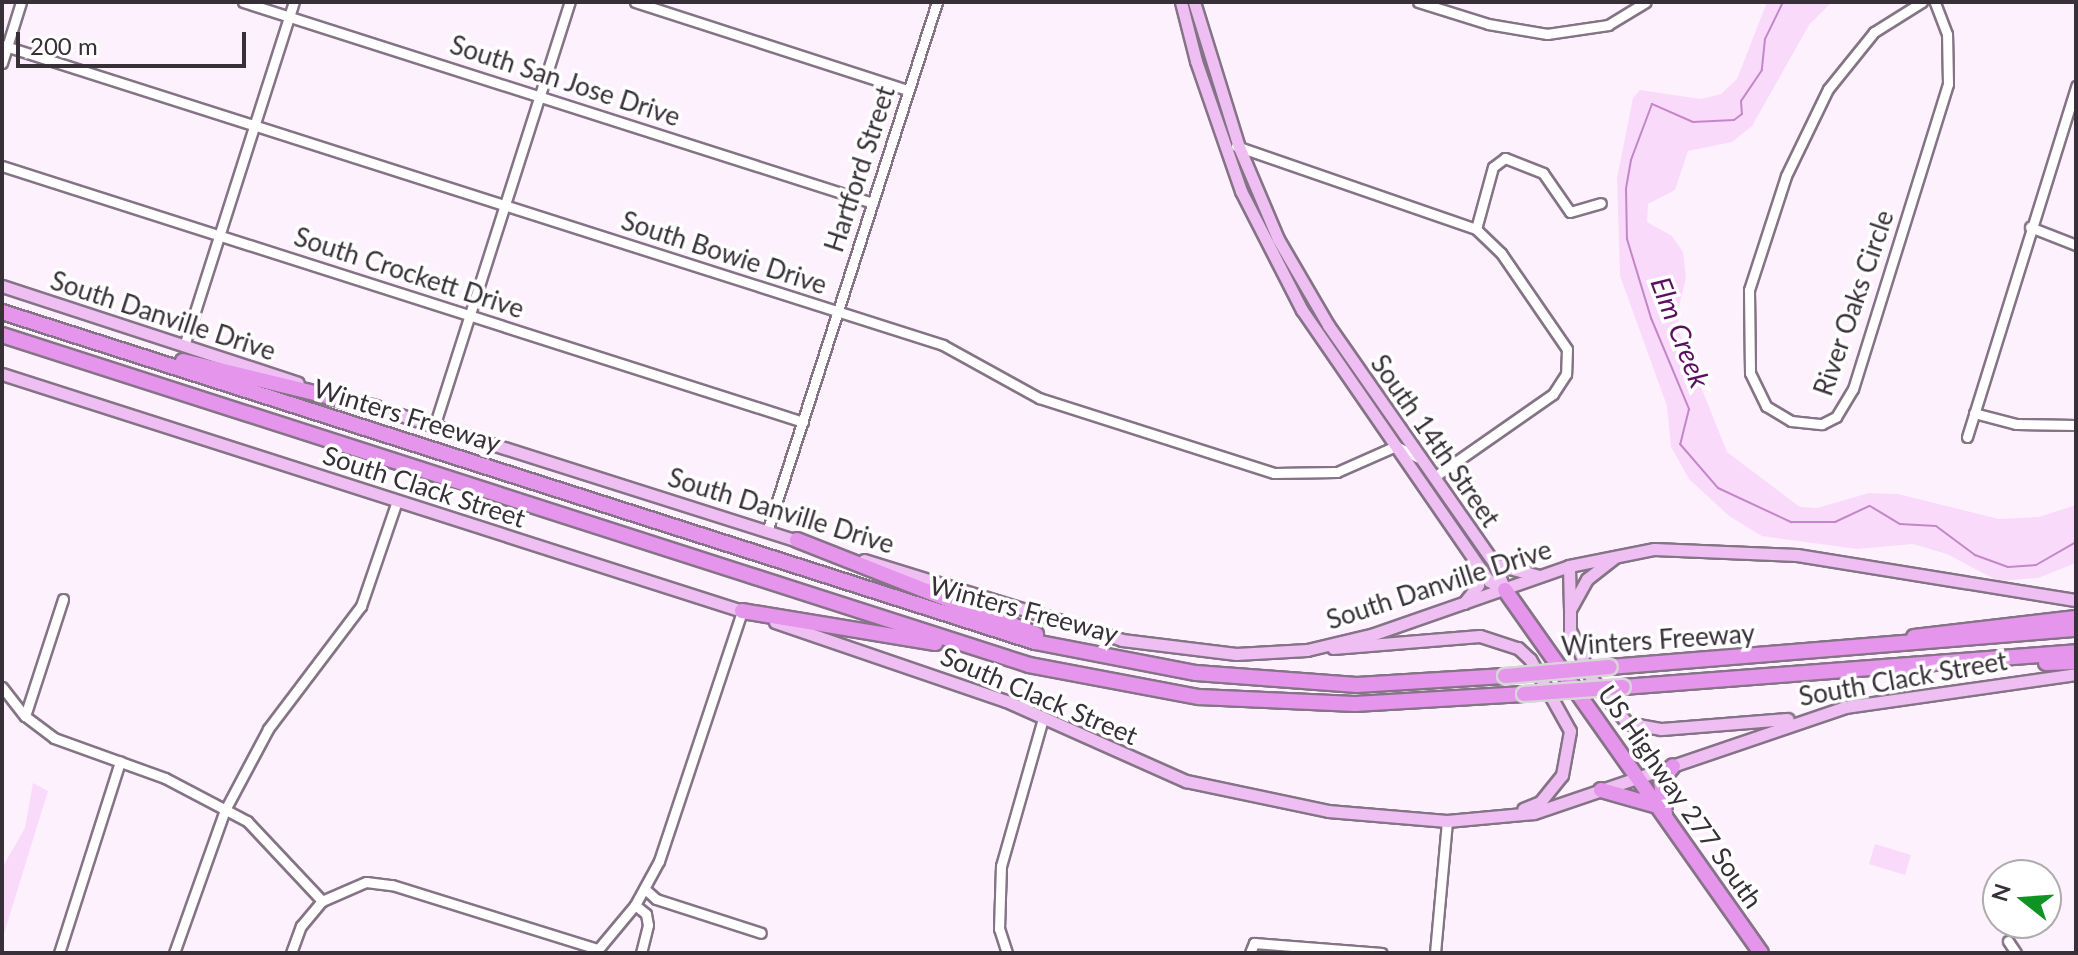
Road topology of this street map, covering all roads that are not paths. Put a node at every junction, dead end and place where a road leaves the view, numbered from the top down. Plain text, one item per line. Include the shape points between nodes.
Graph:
1 (21, 2) edge
2 (243, 2) edge
3 (294, 2) edge
4 (570, 2) edge
5 (635, 2) edge
6 (937, 2) edge
7 (1181, 2) edge
8 (1418, 2) edge
9 (1646, 2) edge
10 (1922, 2) edge
11 (1935, 2) edge
12 (1193, 3) edge
13 (289, 17) junction
14 (5, 46) edge
15 (2, 63) edge
16 (2076, 86) edge
17 (908, 90) junction
18 (539, 96) junction
19 (2074, 101) edge
20 (254, 126) junction
21 (1222, 141) junction
22 (1239, 147) junction
23 (2, 166) edge
24 (873, 203) junction
25 (1601, 203) dead end
26 (506, 206) junction
27 (2030, 227) junction
28 (1476, 229) junction
29 (219, 236) junction
30 (2076, 245) edge
31 (2, 286) edge
32 (2, 312) edge
33 (837, 312) junction
34 (470, 316) junction
35 (68, 333) junction
36 (2, 335) edge
37 (184, 346) junction
38 (2, 374) edge
39 (376, 408) junction
40 (1974, 413) junction
41 (803, 422) junction
42 (2076, 425) edge
43 (434, 427) junction
44 (1967, 437) dead end
45 (1396, 446) junction
46 (1421, 459) junction
47 (1434, 477) junction
48 (397, 501) junction
49 (767, 532) junction
50 (797, 540) junction
51 (1618, 555) junction
52 (1475, 561) junction
53 (1494, 563) junction
54 (1569, 566) junction
55 (1540, 577) junction
56 (1505, 590) junction
57 (63, 599) dead end
58 (2076, 600) edge
59 (1463, 603) junction
60 (1570, 610) junction
61 (742, 611) junction
62 (2076, 618) edge
63 (2076, 629) edge
64 (1307, 650) junction
65 (1841, 651) junction
66 (2076, 652) edge
67 (1092, 655) junction
68 (2076, 662) edge
69 (1043, 668) junction
70 (1890, 668) junction
71 (2076, 674) edge
72 (2, 687) edge
73 (25, 716) junction
74 (1801, 718) junction
75 (1043, 719) junction
76 (120, 762) junction
77 (1673, 766) junction
78 (1637, 779) junction
79 (1601, 790) junction
80 (1656, 805) junction
81 (225, 810) junction
82 (1504, 817) junction
83 (1666, 818) junction
84 (1447, 821) junction
85 (645, 889) junction
86 (322, 901) junction
87 (635, 905) junction
88 (761, 933) dead end
89 (2008, 941) dead end
90 (1252, 948) edge
91 (597, 951) edge
92 (1337, 952) edge
93 (59, 953) edge
94 (174, 953) edge
95 (291, 953) edge
96 (641, 953) edge
97 (1007, 953) edge
98 (1382, 953) edge
99 (1435, 953) edge
100 (1761, 953) edge
101 (2016, 953) edge

1 - 14 street
2 - 13 street, South San Jose Drive
3 - 13 street
4 - 18 street
5 - 17 street
6 - 17 street, Hartford Street
7 - 21 main road, South 14th Street
8 - 9 street via 1488,24 1547,34 1608,25
10 - 11 street, River Oaks Circle via 1866,40 1828,89 1786,176 1749,290 1750,373 1766,406 1791,421 1822,424 1836,417 1853,389 1948,84 1950,51
12 - 22 main road, South 14th Street
13 - 18 street, South San Jose Drive
13 - 20 street
14 - 15 street
14 - 20 street, South Bowie Drive
16 - 19 street
17 - 24 street, Hartford Street
18 - 24 street, South San Jose Drive
18 - 26 street
19 - 27 street
20 - 26 street, South Bowie Drive
20 - 29 street
21 - 22 street
21 - 45 main road, South 14th Street via 1261,235 1304,313
22 - 28 street
22 - 46 main road, South 14th Street via 1278,239 1317,306
23 - 29 street, South Crockett Drive
24 - 33 street, Hartford Street
25 - 28 street via 1567,211 1543,173 1505,158 1493,167
26 - 33 street, South Bowie Drive
26 - 34 street
27 - 30 street
27 - 40 street
28 - 47 street via 1501,253 1567,349 1569,362 1553,394
29 - 34 street, South Crockett Drive
29 - 37 street
31 - 37 main road, South Danville Drive
32 - 35 highway, Winters Freeway
33 - 41 street, Hartford Street
33 - 45 street, South Bowie Drive via 943,345 1039,398 1274,473 1337,472
34 - 41 street, South Crockett Drive
34 - 43 street
35 - 39 highway
35 - 67 highway, Winters Freeway via 623,508 972,625
36 - 69 highway, Winters Freeway via 303,436
37 - 39 main road, South Danville Drive
38 - 48 main road, South Clack Street
39 - 43 main road, South Danville Drive
40 - 42 street via 2016,424
40 - 44 street
41 - 49 street, Hartford Street
43 - 49 main road, South Danville Drive
45 - 46 street
45 - 52 main road, South 14th Street
46 - 47 main road, South 14th Street
47 - 53 main road, South 14th Street
48 - 61 main road, South Clack Street
48 - 81 street via 361,606 268,729
49 - 50 main road, South Danville Drive
50 - 64 main road, South Danville Drive via 1122,640 1196,652
50 - 67 highway
51 - 54 main road, South Danville Drive
51 - 58 main road, South Danville Drive via 1728,549 1797,555 2024,596
51 - 60 main road via 1587,579
52 - 56 main road, South 14th Street via 1489,581
52 - 59 main road via 1478,585
53 - 55 main road
53 - 56 main road, South 14th Street
54 - 55 main road, South Danville Drive
54 - 60 main road
55 - 56 main road, South Danville Drive
56 - 59 main road, South Danville Drive
56 - 78 highway, US Highway 277 South
57 - 73 street
59 - 64 main road, South Danville Drive
60 - 74 main road via 1576,653 1627,723 1661,729
61 - 69 highway via 935,643
61 - 75 main road, South Clack Street via 904,662
61 - 85 street via 670,835
62 - 65 highway via 1940,631
63 - 65 highway, Winters Freeway
64 - 82 main road via 1480,636 1518,648 1564,714 1570,747 1551,791 1540,802
65 - 67 highway, Winters Freeway, bridge via 1357,685 1196,673
66 - 70 highway, Winters Freeway
68 - 70 highway
69 - 70 highway, Winters Freeway, bridge via 1199,697 1355,704
71 - 74 main road, South Clack Street via 1960,688
72 - 73 street
73 - 76 street via 54,738
74 - 77 main road, South Clack Street
75 - 84 main road, South Clack Street via 1147,767 1215,789 1328,811
75 - 97 street via 1001,866 999,929
76 - 81 street
76 - 93 street
77 - 78 main road, South Clack Street
77 - 83 highway via 1661,781
78 - 79 main road, South Clack Street
78 - 80 highway, US Highway 277 South
79 - 80 highway
79 - 82 main road, South Clack Street
80 - 83 highway, US Highway 277 South
81 - 86 street via 266,837
81 - 94 street
82 - 84 main road, South Clack Street
83 - 100 highway, US Highway 277 South
84 - 99 street
85 - 87 street
85 - 88 street via 656,899
86 - 91 street via 341,889 373,882
86 - 95 street via 301,926
87 - 91 street
87 - 96 street via 648,925
89 - 101 street
90 - 92 street
92 - 98 street

